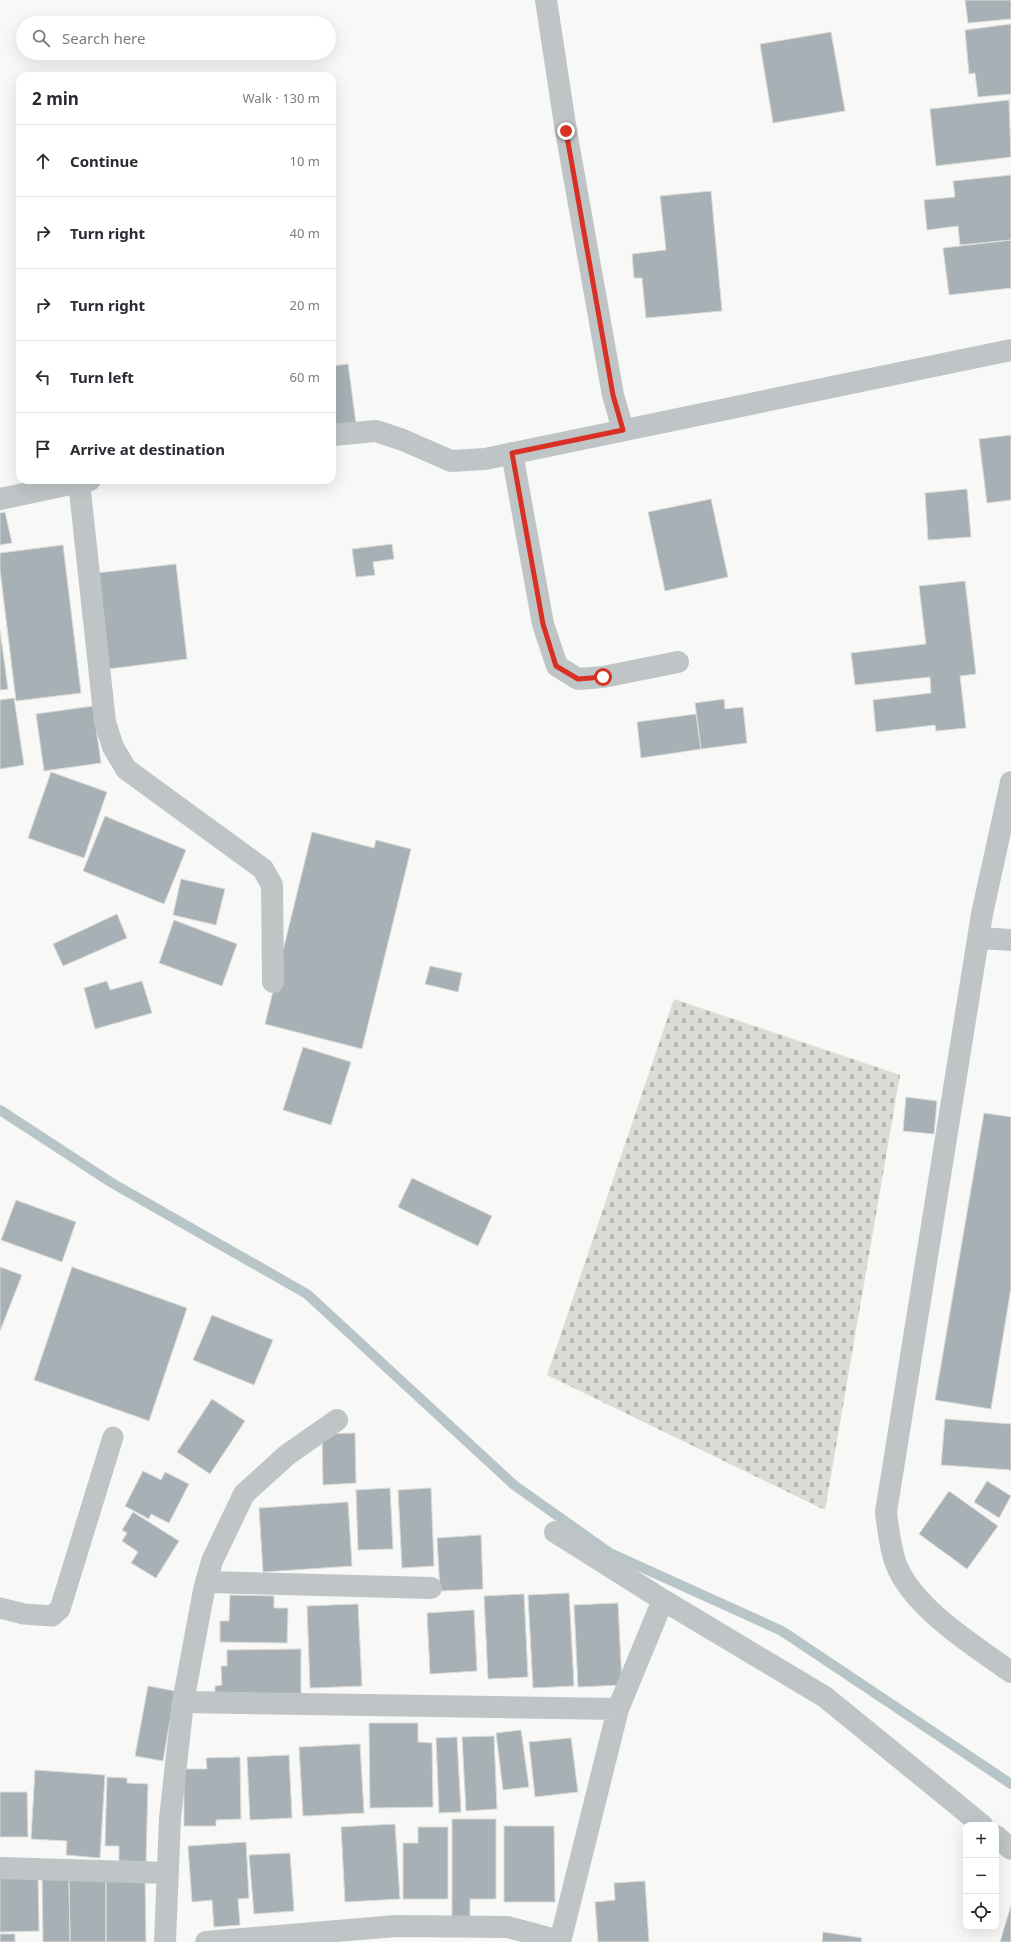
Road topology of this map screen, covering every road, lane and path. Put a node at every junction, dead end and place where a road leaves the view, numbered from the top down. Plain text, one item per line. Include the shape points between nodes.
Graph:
1 (546, 0) edge
2 (1011, 350) edge
3 (623, 430) junction
4 (336, 435) edge
5 (512, 453) junction
6 (70, 484) edge
7 (84, 484) edge
8 (0, 499) edge
9 (678, 662) dead end
10 (1011, 782) edge
11 (979, 938) junction
12 (1011, 940) edge
13 (273, 982) dead end
14 (337, 1420) dead end
15 (113, 1437) dead end
16 (555, 1532) dead end
17 (206, 1582) junction
18 (431, 1588) dead end
19 (663, 1600) junction
20 (0, 1608) edge
21 (1011, 1672) edge
22 (183, 1702) junction
23 (618, 1709) junction
24 (978, 1822) edge
25 (999, 1839) edge
26 (1011, 1849) edge
27 (0, 1868) edge
28 (168, 1873) junction
29 (240, 1941) edge
30 (560, 1941) edge
31 (165, 1942) edge
32 (206, 1942) edge

1 - 3 street via 566,131 613,395
2 - 3 street
3 - 5 street
4 - 5 street via 376,431 451,461 485,459
5 - 9 street via 543,624 556,666 578,679 603,677
6 - 8 street
7 - 13 street via 105,722 113,747 126,769 263,869 272,885
10 - 11 street
11 - 12 street
11 - 21 street via 886,1512 896,1564 909,1589 954,1631
14 - 17 street via 287,1455 244,1494 212,1561
15 - 20 lane via 60,1608 52,1616 24,1614
16 - 19 street
17 - 18 street
17 - 22 street
19 - 23 street
19 - 24 street via 825,1697
22 - 23 street
22 - 28 street via 170,1818
23 - 30 street
25 - 26 street
27 - 28 street
28 - 31 street
29 - 30 street via 396,1926 462,1926 508,1927
29 - 32 street

